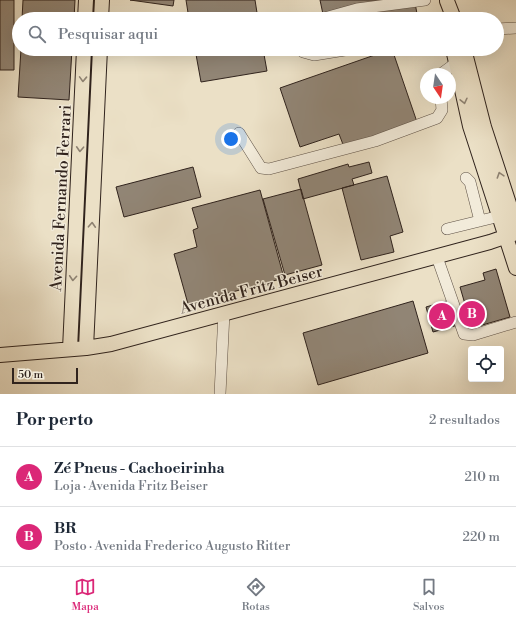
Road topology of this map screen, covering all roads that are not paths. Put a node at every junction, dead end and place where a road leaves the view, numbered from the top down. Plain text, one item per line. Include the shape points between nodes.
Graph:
1 (86, 0) edge
2 (102, 0) edge
3 (425, 0) edge
4 (447, 1) edge
5 (85, 12) edge
6 (101, 12) edge
7 (346, 12) edge
8 (448, 12) edge
9 (451, 12) edge
10 (516, 28) edge
11 (504, 29) edge
12 (84, 56) edge
13 (100, 56) edge
14 (454, 56) edge
15 (466, 56) edge
16 (456, 63) junction
17 (449, 68) edge
18 (442, 104) edge
19 (98, 109) junction
20 (82, 110) junction
21 (239, 132) dead end
22 (466, 178) dead end
23 (500, 216) junction
24 (480, 221) junction
25 (516, 225) edge
26 (447, 229) dead end
27 (511, 234) edge
28 (75, 245) junction
29 (91, 246) junction
30 (437, 257) junction
31 (516, 268) edge
32 (224, 313) junction
33 (516, 322) edge
34 (86, 348) junction
35 (70, 349) junction
36 (0, 354) edge
37 (220, 394) edge

1 - 5 main road
2 - 6 main road
3 - 7 lane
4 - 8 main road
4 - 9 main road
10 - 11 lane
12 -> 20 main road, Avenida Fernando Ferrari
13 - 19 main road, Avenida Fernando Ferrari
14 - 16 main road
25 -> 15 main road via 484,127
16 - 17 lane
16 -> 23 main road via 470,126
18 - 21 lane via 442,110 437,118 375,141 269,169 261,168
19 - 20 main road
29 -> 19 main road, Avenida Fernando Ferrari
20 -> 28 main road, Avenida Fernando Ferrari
22 - 24 lane via 470,182
23 - 24 lane
23 - 27 main road
24 - 26 lane
27 - 30 main road, Avenida Fritz Beiser
27 - 31 main road
28 - 29 main road
28 -> 35 main road, Avenida Fernando Ferrari
29 - 34 main road, Avenida Fernando Ferrari
30 - 32 main road, Avenida Fritz Beiser
30 - 33 lane via 464,334 473,335
32 - 34 main road, Avenida Fritz Beiser via 111,344
32 - 37 lane
34 - 35 main road, Avenida Fritz Beiser
35 - 36 main road, Avenida Fritz Beiser

